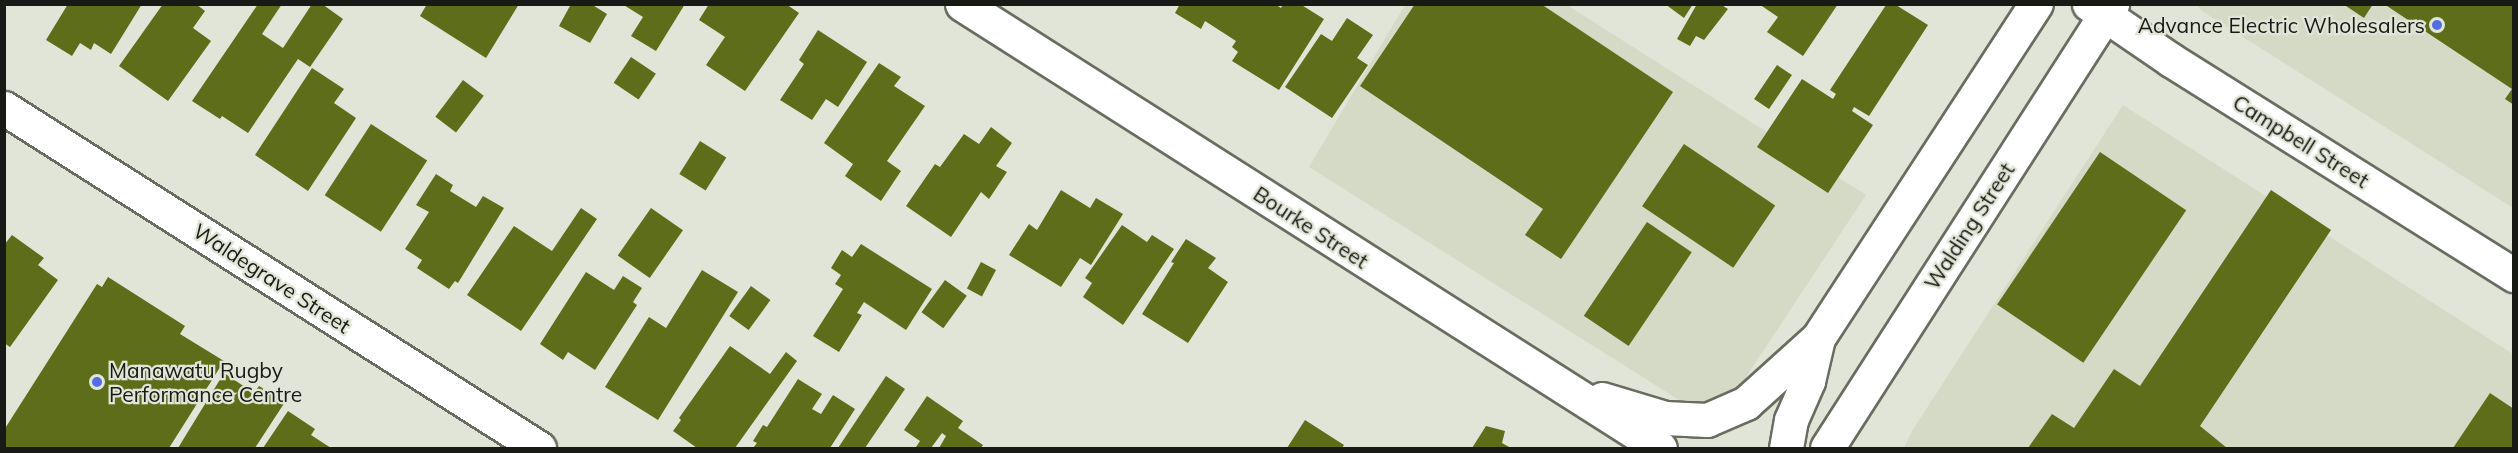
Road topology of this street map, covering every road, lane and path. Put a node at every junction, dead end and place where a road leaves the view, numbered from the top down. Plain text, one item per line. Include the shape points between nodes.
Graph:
1 (962, 4) edge
2 (2036, 4) edge
3 (2102, 8) edge
4 (4, 108) edge
5 (2514, 276) edge
6 (1818, 338) junction
7 (1563, 387) junction
8 (1602, 412) junction
9 (539, 448) edge
10 (1633, 448) edge
11 (1660, 448) edge
12 (1786, 448) edge
13 (1827, 448) edge

1 - 7 street, Bourke Street
2 - 6 street
3 - 5 street, Campbell Street
3 - 13 street, Walding Street
4 - 9 street, Waldegrave Street
6 - 7 street via 1746,403 1707,420 1665,418
6 - 12 street via 1808,381 1791,420
7 - 8 street, Bourke Street
8 - 10 street
8 - 11 street, Bourke Street

